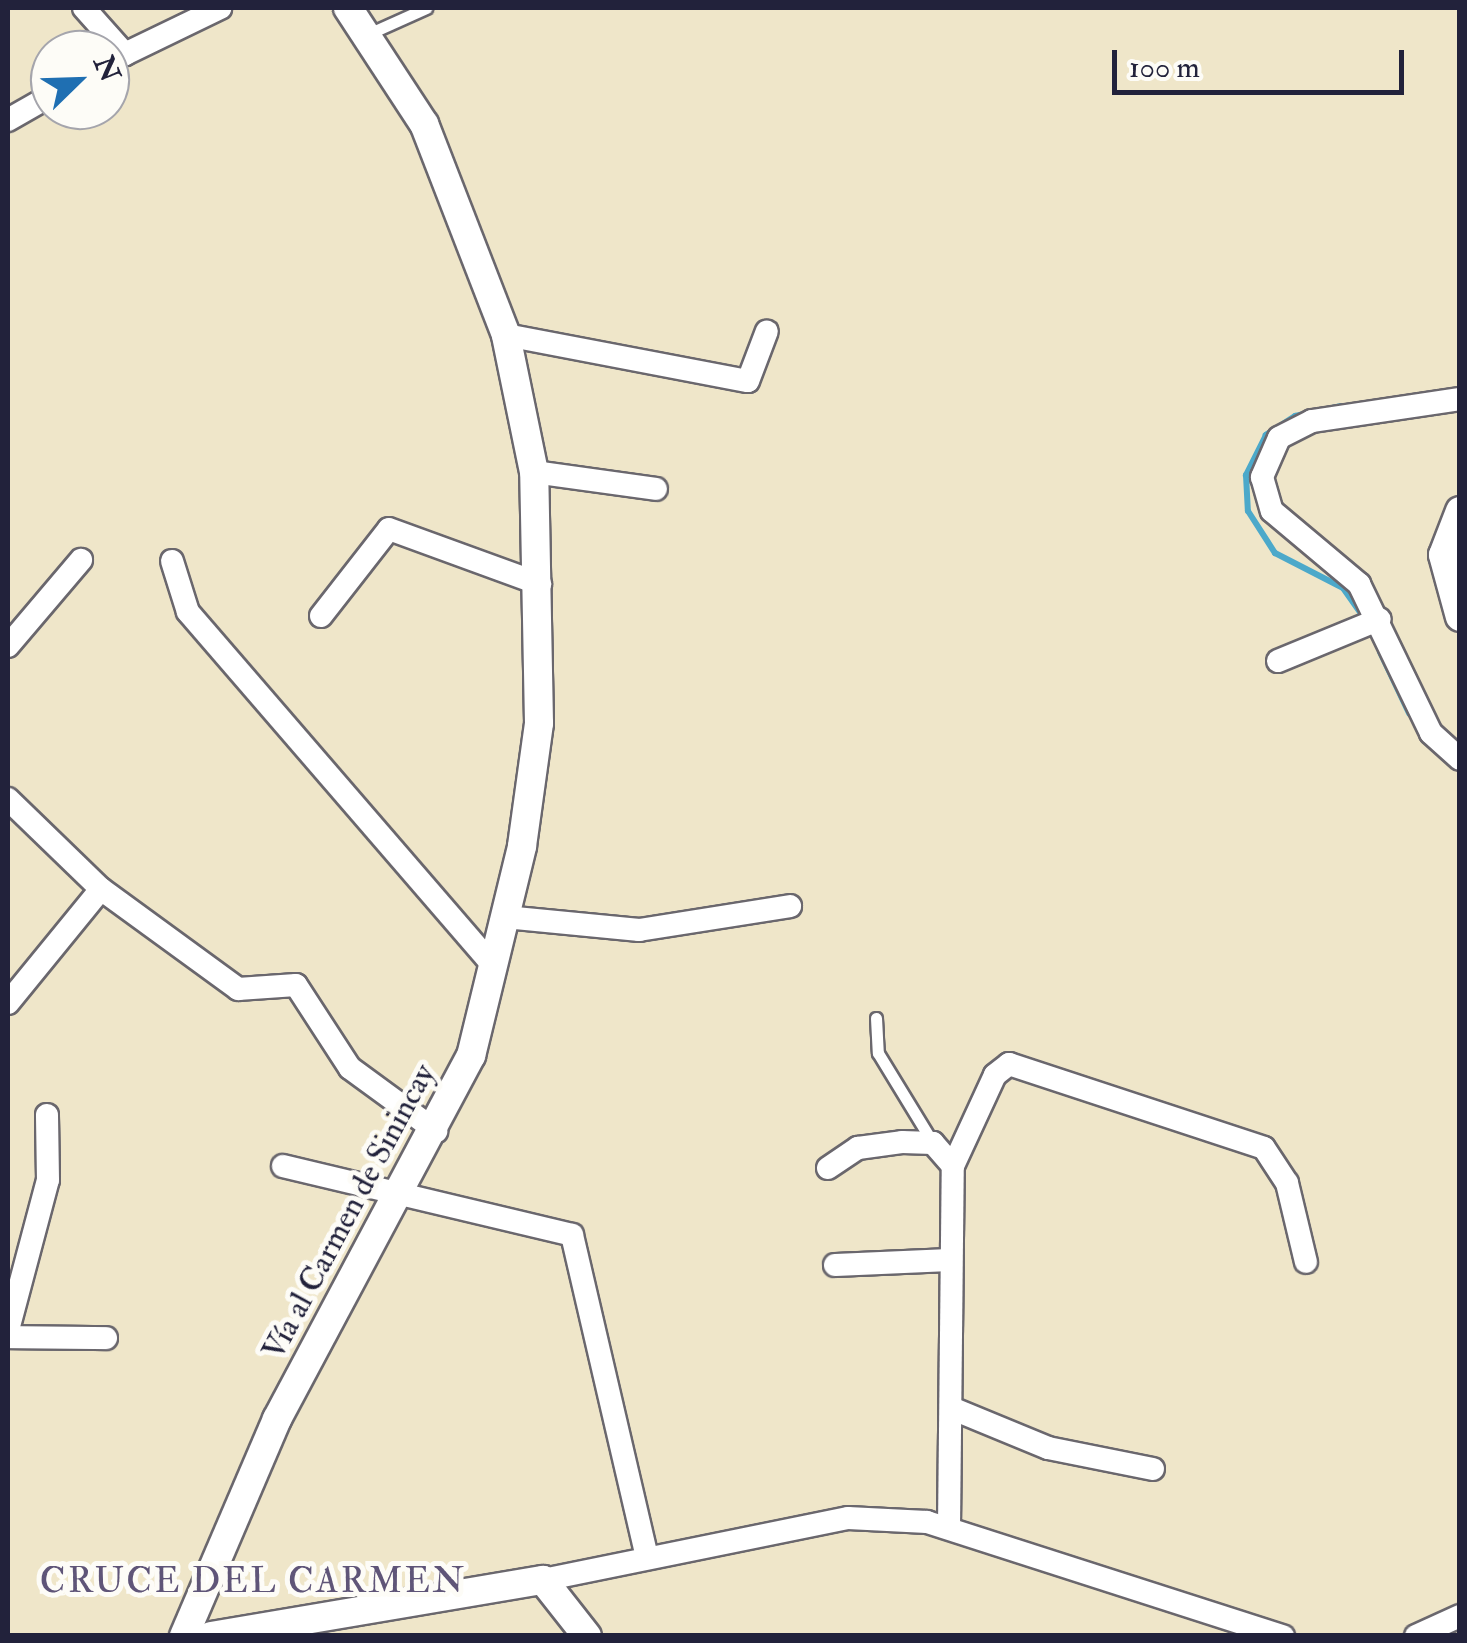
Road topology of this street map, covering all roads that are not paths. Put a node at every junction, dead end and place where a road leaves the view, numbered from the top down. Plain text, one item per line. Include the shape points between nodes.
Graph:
1 (84, 8) edge
2 (220, 8) edge
3 (348, 8) edge
4 (426, 8) edge
5 (99, 30) edge
6 (366, 35) junction
7 (130, 52) edge
8 (30, 107) edge
9 (8, 120) edge
10 (767, 332) dead end
11 (506, 335) junction
12 (1460, 399) edge
13 (534, 472) junction
14 (656, 489) dead end
15 (1460, 511) edge
16 (81, 560) dead end
17 (172, 561) dead end
18 (540, 584) junction
19 (321, 616) dead end
20 (1460, 617) edge
21 (1380, 620) junction
22 (8, 646) edge
23 (1278, 661) dead end
24 (1460, 759) edge
25 (8, 799) edge
26 (101, 889) junction
27 (790, 906) dead end
28 (505, 916) junction
29 (493, 965) junction
30 (8, 1003) edge
31 (876, 1018) dead end
32 (47, 1115) dead end
33 (436, 1131) junction
34 (932, 1142) junction
35 (282, 1166) dead end
36 (953, 1166) junction
37 (828, 1168) dead end
38 (399, 1199) junction
39 (950, 1260) junction
40 (1306, 1262) dead end
41 (835, 1265) dead end
42 (8, 1334) edge
43 (106, 1338) dead end
44 (951, 1408) junction
45 (1153, 1469) dead end
46 (949, 1526) junction
47 (646, 1553) junction
48 (544, 1580) junction
49 (1460, 1616) edge
50 (224, 1635) edge
51 (184, 1636) edge
52 (588, 1636) edge
53 (1282, 1636) edge
54 (1416, 1636) edge

1 - 5 street
2 - 7 street
3 - 6 street, Vía al Carmen de Sinincay
4 - 6 lane
6 - 11 street, Vía al Carmen de Sinincay via 460,201
8 - 9 street
10 - 11 street via 748,381
11 - 13 street, Vía al Carmen de Sinincay
12 - 21 street via 1333,414 1279,438 1267,453 1262,477 1272,511 1360,584
13 - 14 street
13 - 18 street, Vía al Carmen de Sinincay
15 - 20 street via 1443,555
16 - 22 street
17 - 29 street via 188,612
18 - 19 street via 390,529
18 - 28 street, Vía al Carmen de Sinincay via 539,723
21 - 23 street
21 - 24 street via 1431,732
25 - 26 street
26 - 30 street via 38,954
26 - 33 street via 238,989 296,985 350,1068
27 - 28 street via 639,930
28 - 29 street, Vía al Carmen de Sinincay
29 - 33 street, Vía al Carmen de Sinincay via 471,1056
31 - 34 lane via 878,1053
32 - 42 street via 48,1180
33 - 38 street, Vía al Carmen de Sinincay
34 - 36 street
34 - 37 street via 858,1148
35 - 38 street
36 - 39 street
36 - 40 street via 995,1075 1028,1063 1264,1148 1287,1184
38 - 47 street via 572,1234
38 - 51 street, Vía al Carmen de Sinincay via 278,1419
39 - 41 street
39 - 44 street
42 - 43 street
44 - 45 street via 1048,1448
44 - 46 street
46 - 47 street via 848,1518
46 - 53 street
47 - 48 street
48 - 50 street
48 - 52 street
49 - 54 street

